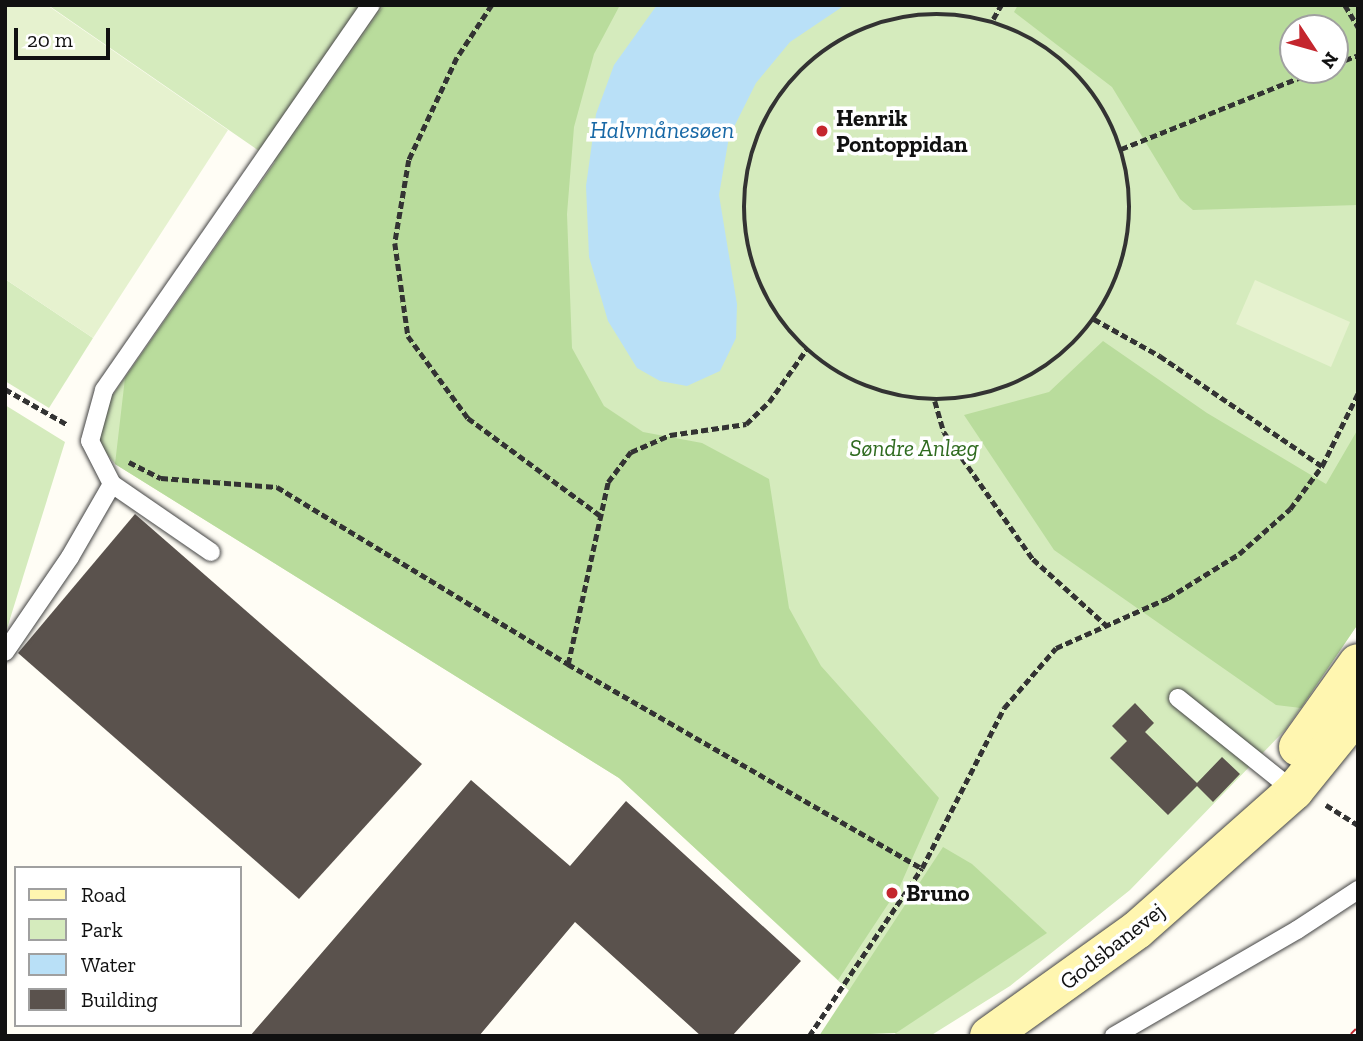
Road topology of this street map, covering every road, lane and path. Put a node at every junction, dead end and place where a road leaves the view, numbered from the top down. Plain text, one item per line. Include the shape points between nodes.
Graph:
1 (371, 5) edge
2 (492, 5) edge
3 (1002, 5) edge
4 (1345, 5) edge
5 (993, 19) junction
6 (1358, 27) edge
7 (1284, 84) edge
8 (1121, 149) junction
9 (1094, 319) junction
10 (806, 351) junction
11 (5, 389) edge
12 (1358, 393) edge
13 (935, 401) junction
14 (56, 416) dead end
15 (90, 441) junction
16 (1322, 466) junction
17 (112, 484) junction
18 (601, 516) junction
19 (211, 552) dead end
20 (1105, 625) junction
21 (5, 652) edge
22 (1358, 663) edge
23 (568, 664) junction
24 (1178, 698) dead end
25 (1358, 712) edge
26 (1285, 783) junction
27 (922, 868) junction
28 (1358, 890) edge
29 (810, 1036) edge
30 (989, 1036) edge
31 (1114, 1036) edge

1 - 15 lane via 104,390
2 - 18 path via 457,58 409,160 395,243 408,336 468,418
3 - 5 path
4 - 6 path
5 - 8 path via 1056,55 1084,82 1106,113
5 - 10 path via 951,12 894,17 850,35 812,61 780,95 758,136 746,181 745,228 765,294
7 - 8 path
8 - 9 path via 1129,192 1128,237 1116,280
9 - 13 path via 1063,354 1025,380 981,396
9 - 16 path via 1160,356
10 - 13 path via 845,378 888,395
10 - 18 path via 769,402 746,424 670,435 631,452 608,482
11 - 14 path
12 - 16 path
13 - 20 path via 944,432 1033,559
15 - 17 lane
15 - 23 path via 161,478 277,488
16 - 20 path via 1290,509 1239,554 1168,598
17 - 19 lane
17 - 21 lane via 70,557
18 - 23 path
20 - 27 path via 1056,648 1004,708
22 - 26 street, Godsbanevej
23 - 27 path
24 - 26 lane
25 - 26 street, Godsbanevej
26 - 30 street, Godsbanevej via 1228,847 1137,930
27 - 29 path
28 - 31 lane

